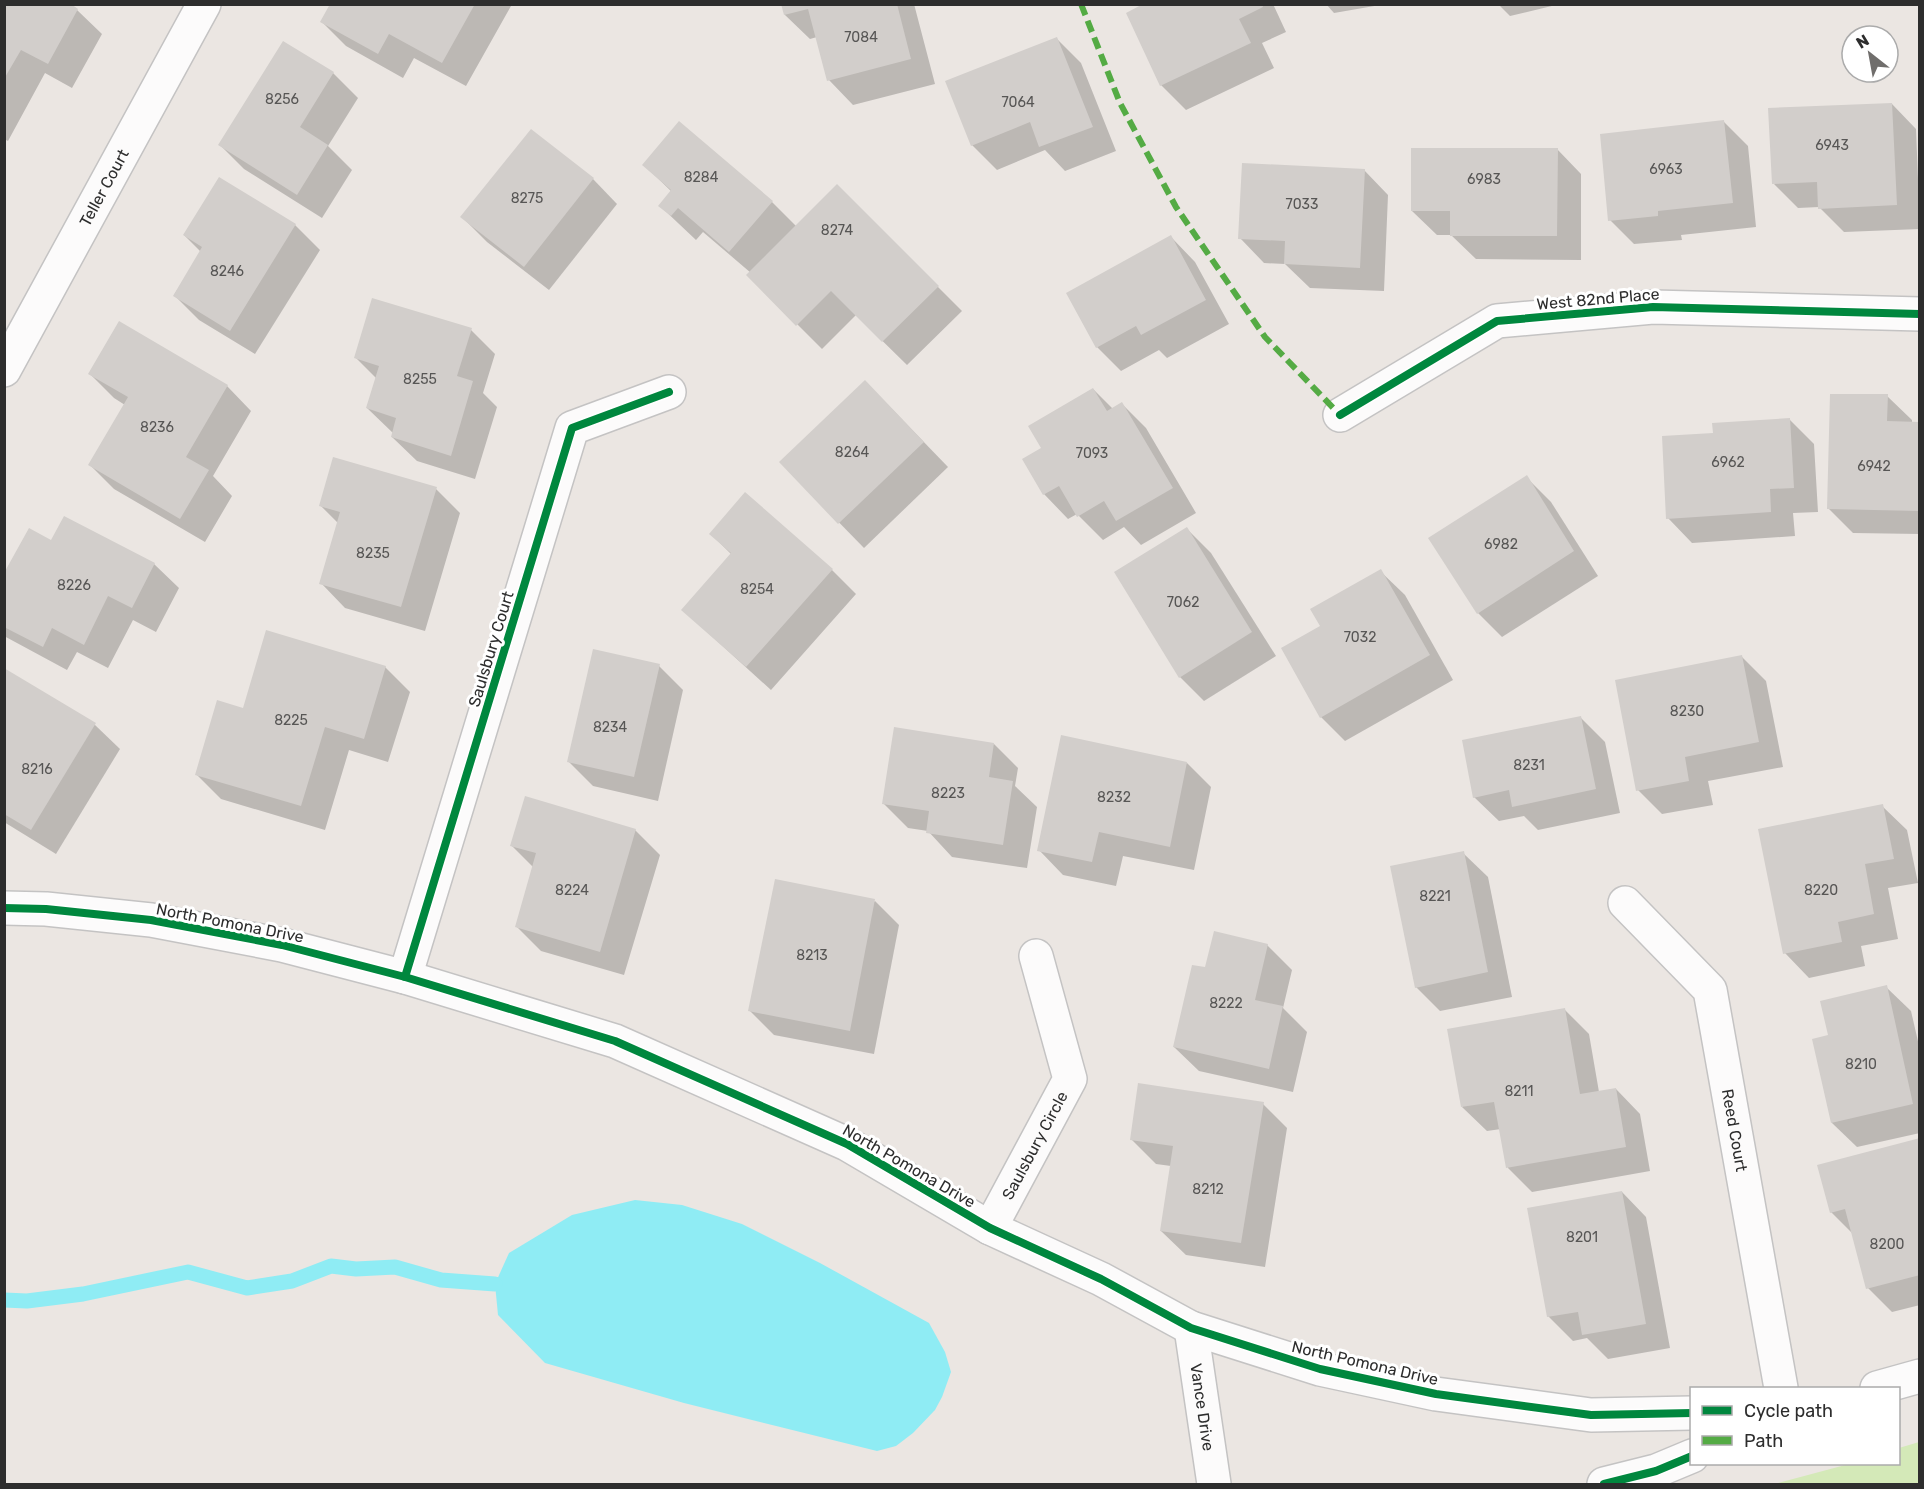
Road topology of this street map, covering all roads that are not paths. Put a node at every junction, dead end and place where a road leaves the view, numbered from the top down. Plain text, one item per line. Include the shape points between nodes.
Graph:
1 (204, 4) edge
2 (1920, 314) edge
3 (4, 370) edge
4 (669, 392) dead end
5 (1340, 415) dead end
6 (1625, 903) dead end
7 (4, 908) edge
8 (1036, 956) dead end
9 (405, 977) junction
10 (990, 1228) junction
11 (1191, 1328) junction
12 (1920, 1376) edge
13 (1781, 1387) edge
14 (1884, 1387) edge
15 (1690, 1413) edge
16 (1690, 1457) edge
17 (1214, 1485) edge
18 (1604, 1485) edge

1 - 3 street, Teller Court
2 - 5 street, West 82nd Place via 1653,307 1497,321
4 - 9 street, Saulsbury Court via 572,428
6 - 13 street, Reed Court via 1710,990
7 - 9 street, North Pomona Drive via 152,920 282,945
8 - 10 street, Saulsbury Circle via 1070,1079
9 - 10 street, North Pomona Drive via 615,1041 846,1143
10 - 11 street, North Pomona Drive via 1101,1279
11 - 15 street, North Pomona Drive via 1320,1369 1436,1394 1591,1415
11 - 17 street, Vance Drive
12 - 14 street
16 - 18 street

